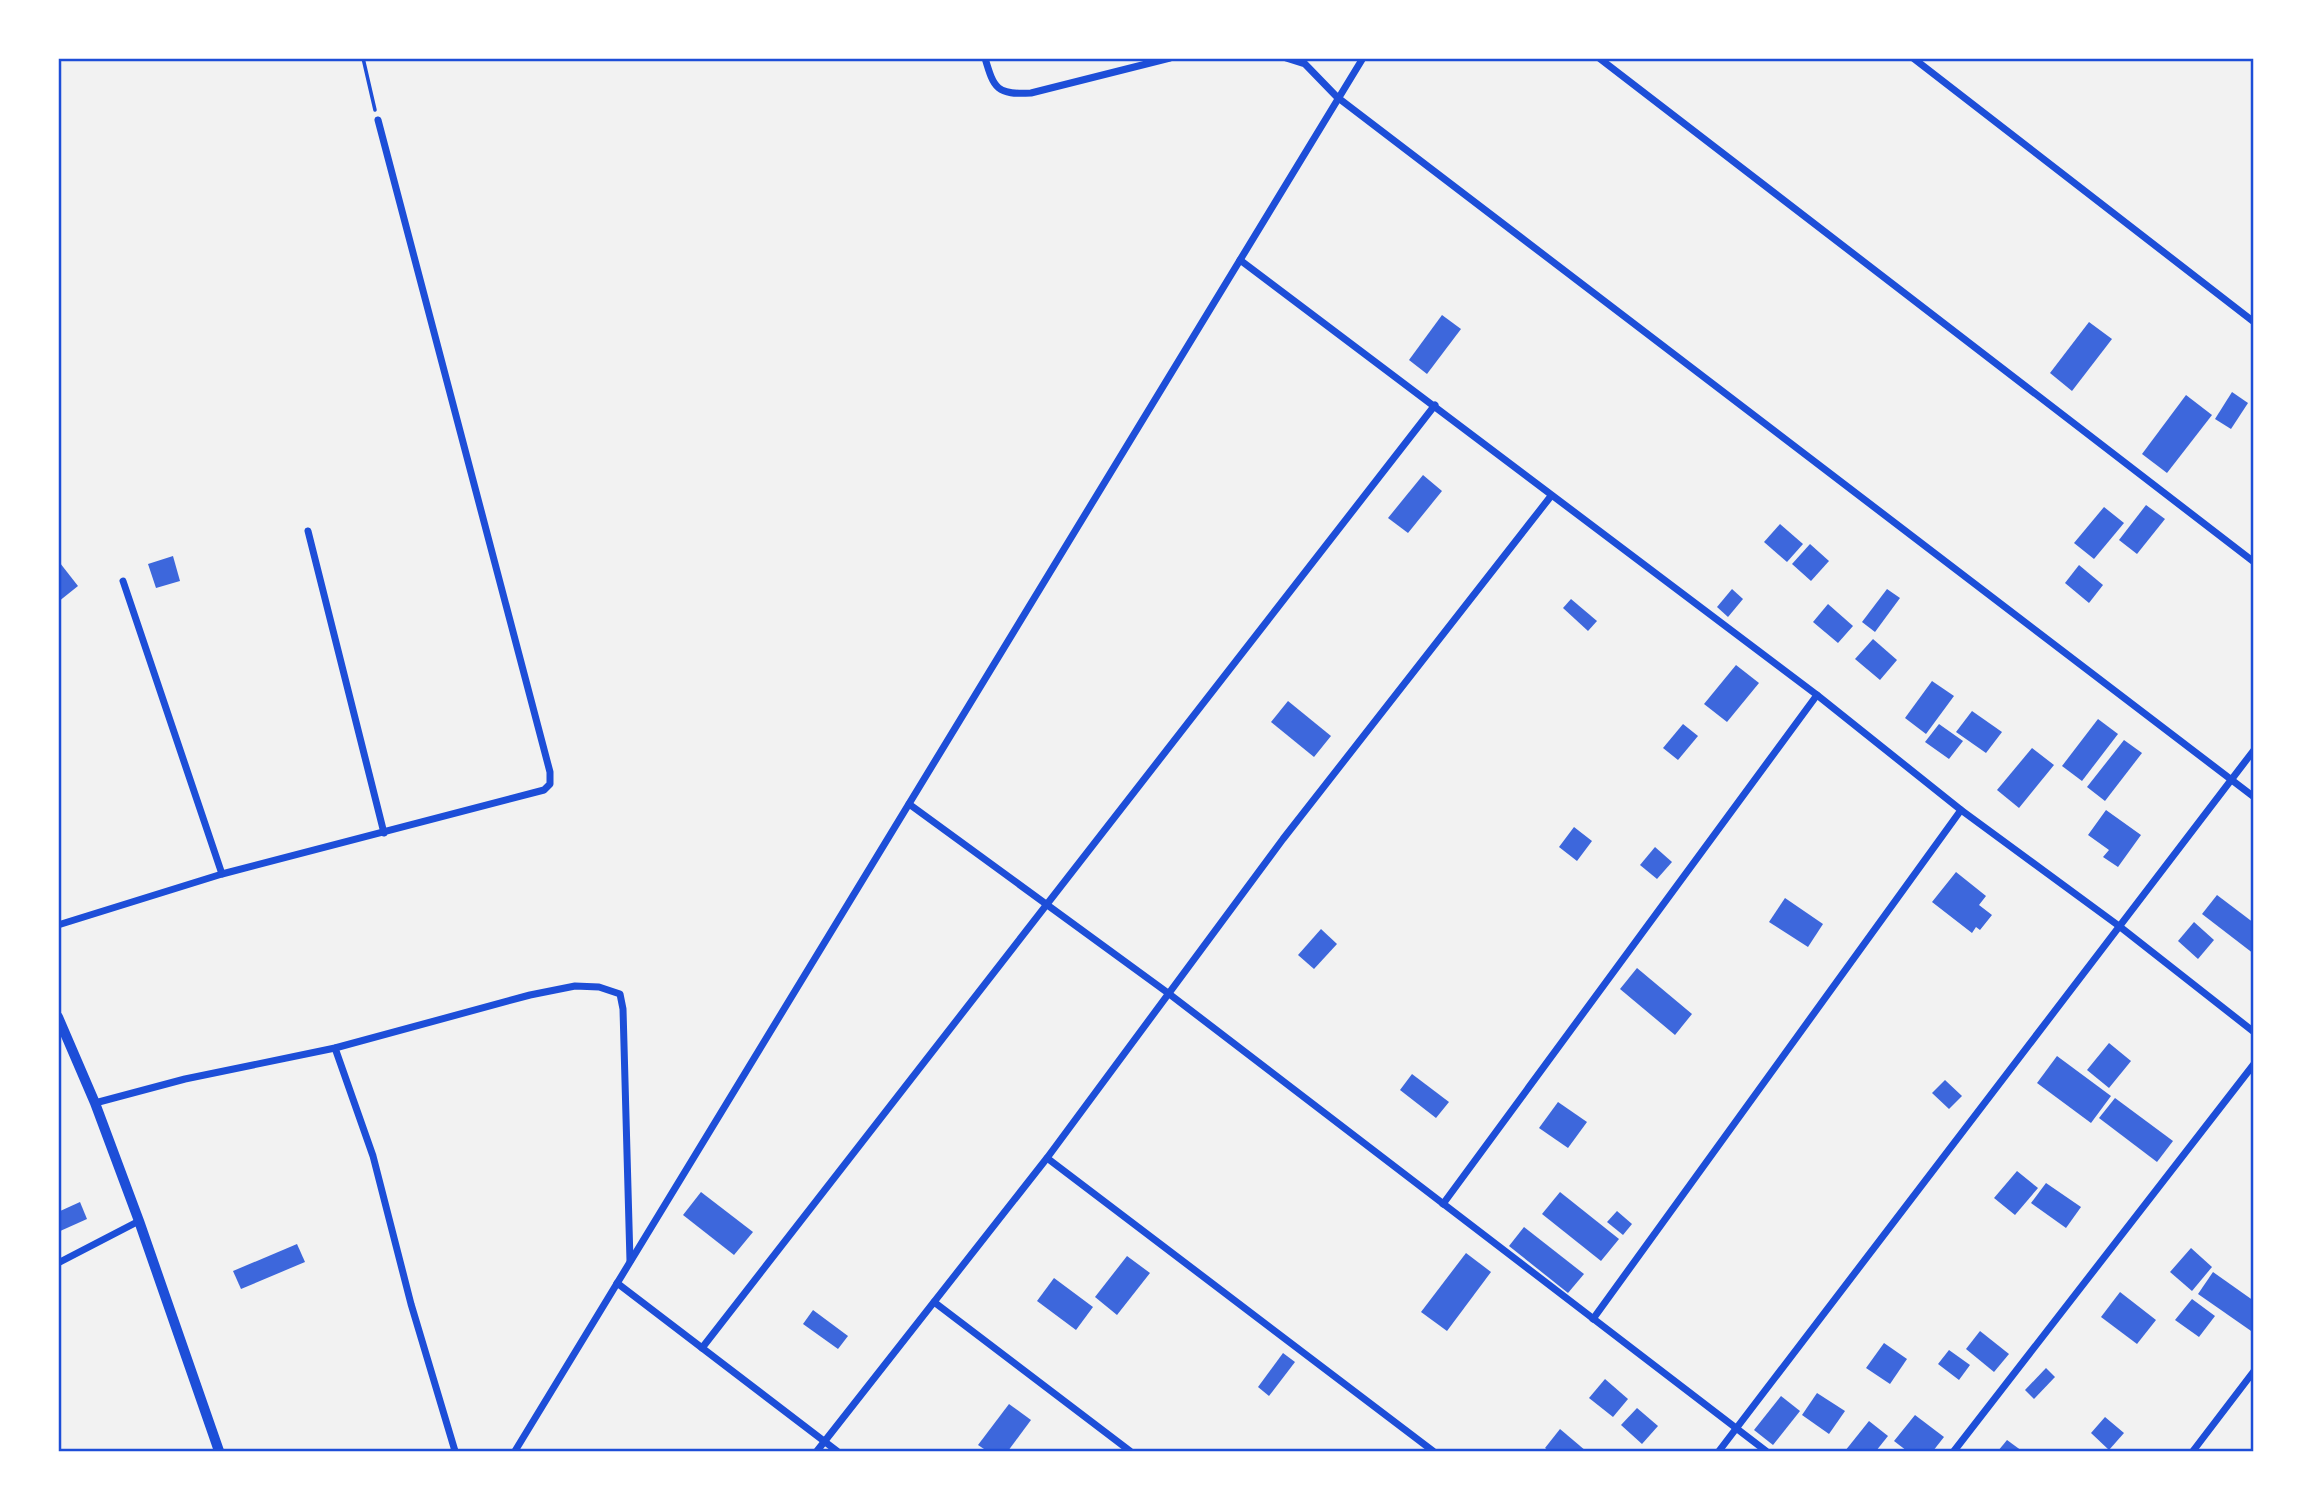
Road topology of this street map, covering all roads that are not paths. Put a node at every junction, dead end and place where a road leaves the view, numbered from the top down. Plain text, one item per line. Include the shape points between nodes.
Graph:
1 (985, 58) edge
2 (1170, 58) edge
3 (1286, 58) edge
4 (1363, 58) edge
5 (1599, 58) edge
6 (1913, 58) edge
7 (1160, 59) edge
8 (1337, 97) junction
9 (378, 120) road end
10 (1240, 260) junction
11 (2254, 322) edge
12 (1435, 405) junction
13 (1551, 496) junction
14 (308, 531) dead end
15 (2254, 562) edge
16 (123, 581) dead end
17 (1818, 695) junction
18 (2254, 750) edge
19 (2231, 780) junction
20 (2254, 797) edge
21 (909, 804) junction
22 (1961, 810) junction
23 (384, 833) junction
24 (222, 874) junction
25 (1047, 905) junction
26 (58, 925) edge
27 (2119, 926) junction
28 (1168, 993) junction
29 (58, 1017) edge
30 (2254, 1032) edge
31 (335, 1048) junction
32 (2254, 1064) edge
33 (95, 1103) junction
34 (1047, 1158) junction
35 (1443, 1204) junction
36 (139, 1221) junction
37 (631, 1261) junction
38 (58, 1263) edge
39 (617, 1283) junction
40 (934, 1302) junction
41 (1593, 1319) junction
42 (702, 1348) junction
43 (2254, 1371) edge
44 (1736, 1429) junction
45 (824, 1442) junction
46 (219, 1451) edge
47 (455, 1451) edge
48 (515, 1451) edge
49 (817, 1451) edge
50 (837, 1451) edge
51 (1130, 1451) edge
52 (1433, 1451) edge
53 (1719, 1451) edge
54 (1766, 1451) edge
55 (1954, 1451) edge
56 (2193, 1451) edge

1 - 7 street via 993,84 1008,94 1031,93
2 - 7 street
3 - 8 street via 1305,64
4 - 8 street
5 - 15 street
6 - 11 street
8 - 10 street
8 - 19 street
9 - 23 street via 550,772 550,784 544,790
10 - 12 street
10 - 21 street
12 - 13 street
12 - 25 street
13 - 17 street
13 - 28 street
14 - 23 street
16 - 24 street
17 - 22 street
17 - 35 street
18 - 19 street
19 - 20 street
19 - 27 street
21 - 25 street
21 - 37 street
22 - 27 street
22 - 41 street
23 - 24 street
24 - 26 street
25 - 28 street
25 - 42 street
27 - 30 street
27 - 44 street
28 - 34 street
28 - 35 street
29 - 33 street
31 - 33 street
31 - 37 street via 575,986 620,994
31 - 47 street via 373,1156
32 - 55 street
33 - 36 street
34 - 40 street
34 - 52 street
35 - 41 street
36 - 38 street
36 - 46 street
37 - 39 street
39 - 42 street
39 - 48 street
40 - 45 street
40 - 51 street
41 - 44 street
42 - 45 street
43 - 56 street
44 - 53 street
44 - 54 street
45 - 49 street
45 - 50 street

